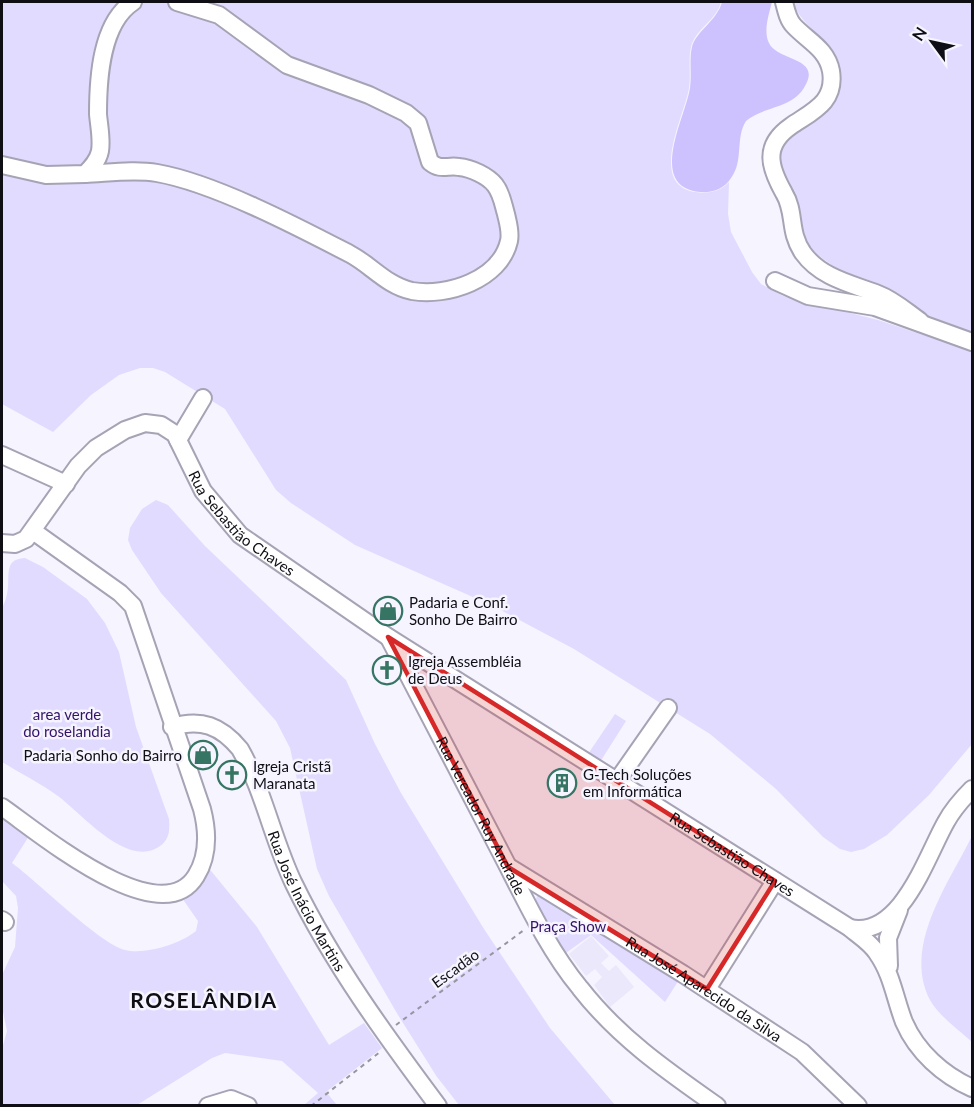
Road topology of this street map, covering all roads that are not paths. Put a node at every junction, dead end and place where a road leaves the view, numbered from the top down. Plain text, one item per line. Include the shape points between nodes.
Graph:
1 (133, 2) edge
2 (177, 2) edge
3 (784, 2) edge
4 (2, 165) edge
5 (85, 174) junction
6 (775, 281) dead end
7 (921, 321) junction
8 (972, 342) edge
9 (203, 398) dead end
10 (178, 440) junction
11 (2, 455) edge
12 (66, 484) junction
13 (33, 531) junction
14 (2, 543) edge
15 (388, 637) junction
16 (668, 708) dead end
17 (172, 726) junction
18 (616, 781) junction
19 (972, 789) edge
20 (2, 807) edge
21 (508, 867) junction
22 (776, 881) junction
23 (903, 902) junction
24 (850, 928) junction
25 (891, 979) junction
26 (707, 989) junction
27 (972, 1088) edge
28 (208, 1106) edge
29 (248, 1106) edge
30 (438, 1106) edge
31 (717, 1106) edge
32 (858, 1106) edge

1 - 5 street via 116,18 107,39 99,89 100,151
2 - 5 street via 219,15 287,65 369,95 413,118 429,162 443,169 460,166 496,186 509,224 506,249 493,267 473,281 448,290 413,291 399,287 327,242 187,181 156,173
3 - 7 street via 794,26 817,44 831,70 831,87 825,101 785,131 772,150 772,171 789,203 792,233 804,255 819,268 842,282 880,294
4 - 5 street via 46,175
6 - 7 street via 808,296 864,304
7 - 8 street
9 - 10 street
10 - 12 street, Rua Sebastião Chaves via 168,428 154,423 125,430 96,448
10 - 15 street, Rua Sebastião Chaves via 203,491 233,529
11 - 12 street
12 - 13 street, Rua Sebastião Chaves
13 - 14 street via 21,542
13 - 17 street via 120,592 133,606
15 - 18 street, Rua Sebastião Chaves
15 - 21 street, Rua Vereador Ruy Andrade
16 - 18 street
17 - 20 street via 207,833 202,864 183,890 156,892 113,882
17 - 30 street, Rua José Inácio Martins via 202,723 226,735 240,749 296,886 339,965
18 - 22 street, Rua Sebastião Chaves
19 - 23 street via 947,819
21 - 26 street, Rua José Aparecido da Silva
21 - 31 street, Rua Vereador Ruy Andrade via 565,969 612,1025 653,1062
22 - 24 street, Rua Sebastião Chaves
22 - 26 street
23 - 24 street via 876,925 863,930
23 - 25 street via 887,946
24 - 25 street, Rua Sebastião Chaves via 876,950
25 - 27 street, Rua Sebastião Chaves via 905,1022 921,1049 934,1065
26 - 32 street, Rua José Aparecido da Silva via 802,1052
28 - 29 street via 231,1099

